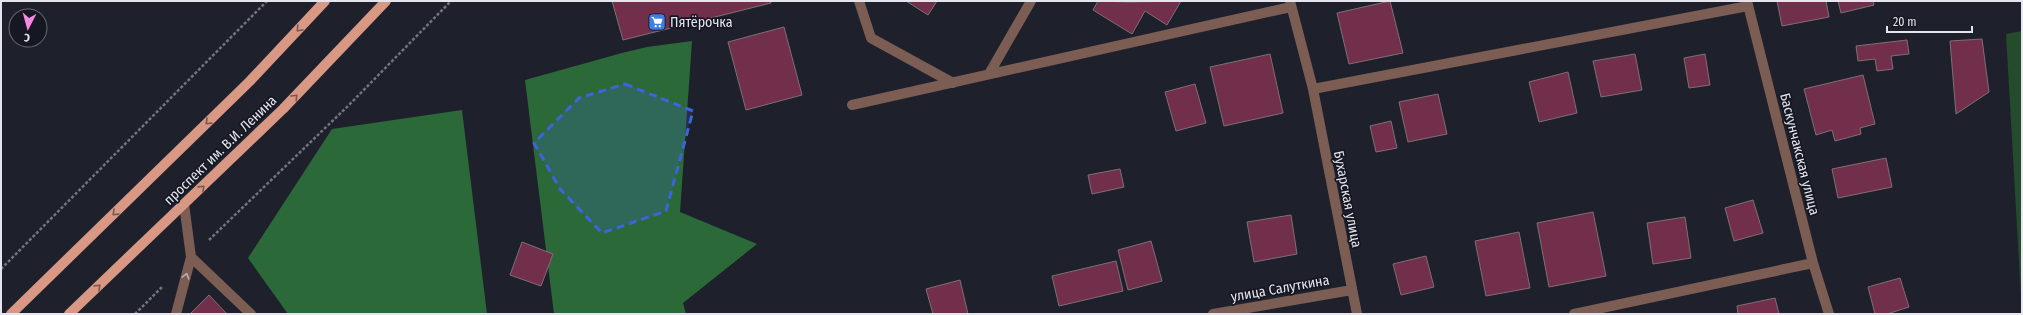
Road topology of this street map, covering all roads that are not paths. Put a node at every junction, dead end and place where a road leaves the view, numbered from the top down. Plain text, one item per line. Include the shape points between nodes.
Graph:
1 (325, 1) edge
2 (386, 1) edge
3 (859, 1) edge
4 (1031, 1) edge
5 (1291, 4) edge
6 (1748, 4) edge
7 (989, 74) junction
8 (954, 82) junction
9 (1313, 89) junction
10 (852, 105) dead end
11 (184, 204) junction
12 (191, 257) junction
13 (1813, 263) junction
14 (1352, 290) junction
15 (11, 314) edge
16 (69, 314) edge
17 (176, 314) edge
18 (251, 314) edge
19 (1213, 314) edge
20 (1357, 314) edge
21 (1574, 314) edge
22 (1829, 314) edge

1 -> 15 main road, проспект им. В.И. Ленина via 250,81
11 -> 2 main road, проспект им. В.И. Ленина via 283,109
3 - 8 street via 871,38
4 - 7 street
5 - 7 street
5 - 9 street, Бухарская улица
6 - 9 street
6 - 13 street, Баскунчакская улица
7 - 8 street
8 - 10 street
9 - 14 street, Бухарская улица
11 - 12 street
16 -> 11 main road, проспект им. В.И. Ленина
17 -> 12 street
12 - 18 street
13 - 21 street
13 - 22 street, Баскунчакская улица
14 - 19 street, улица Салуткина
14 - 20 street, Бухарская улица

